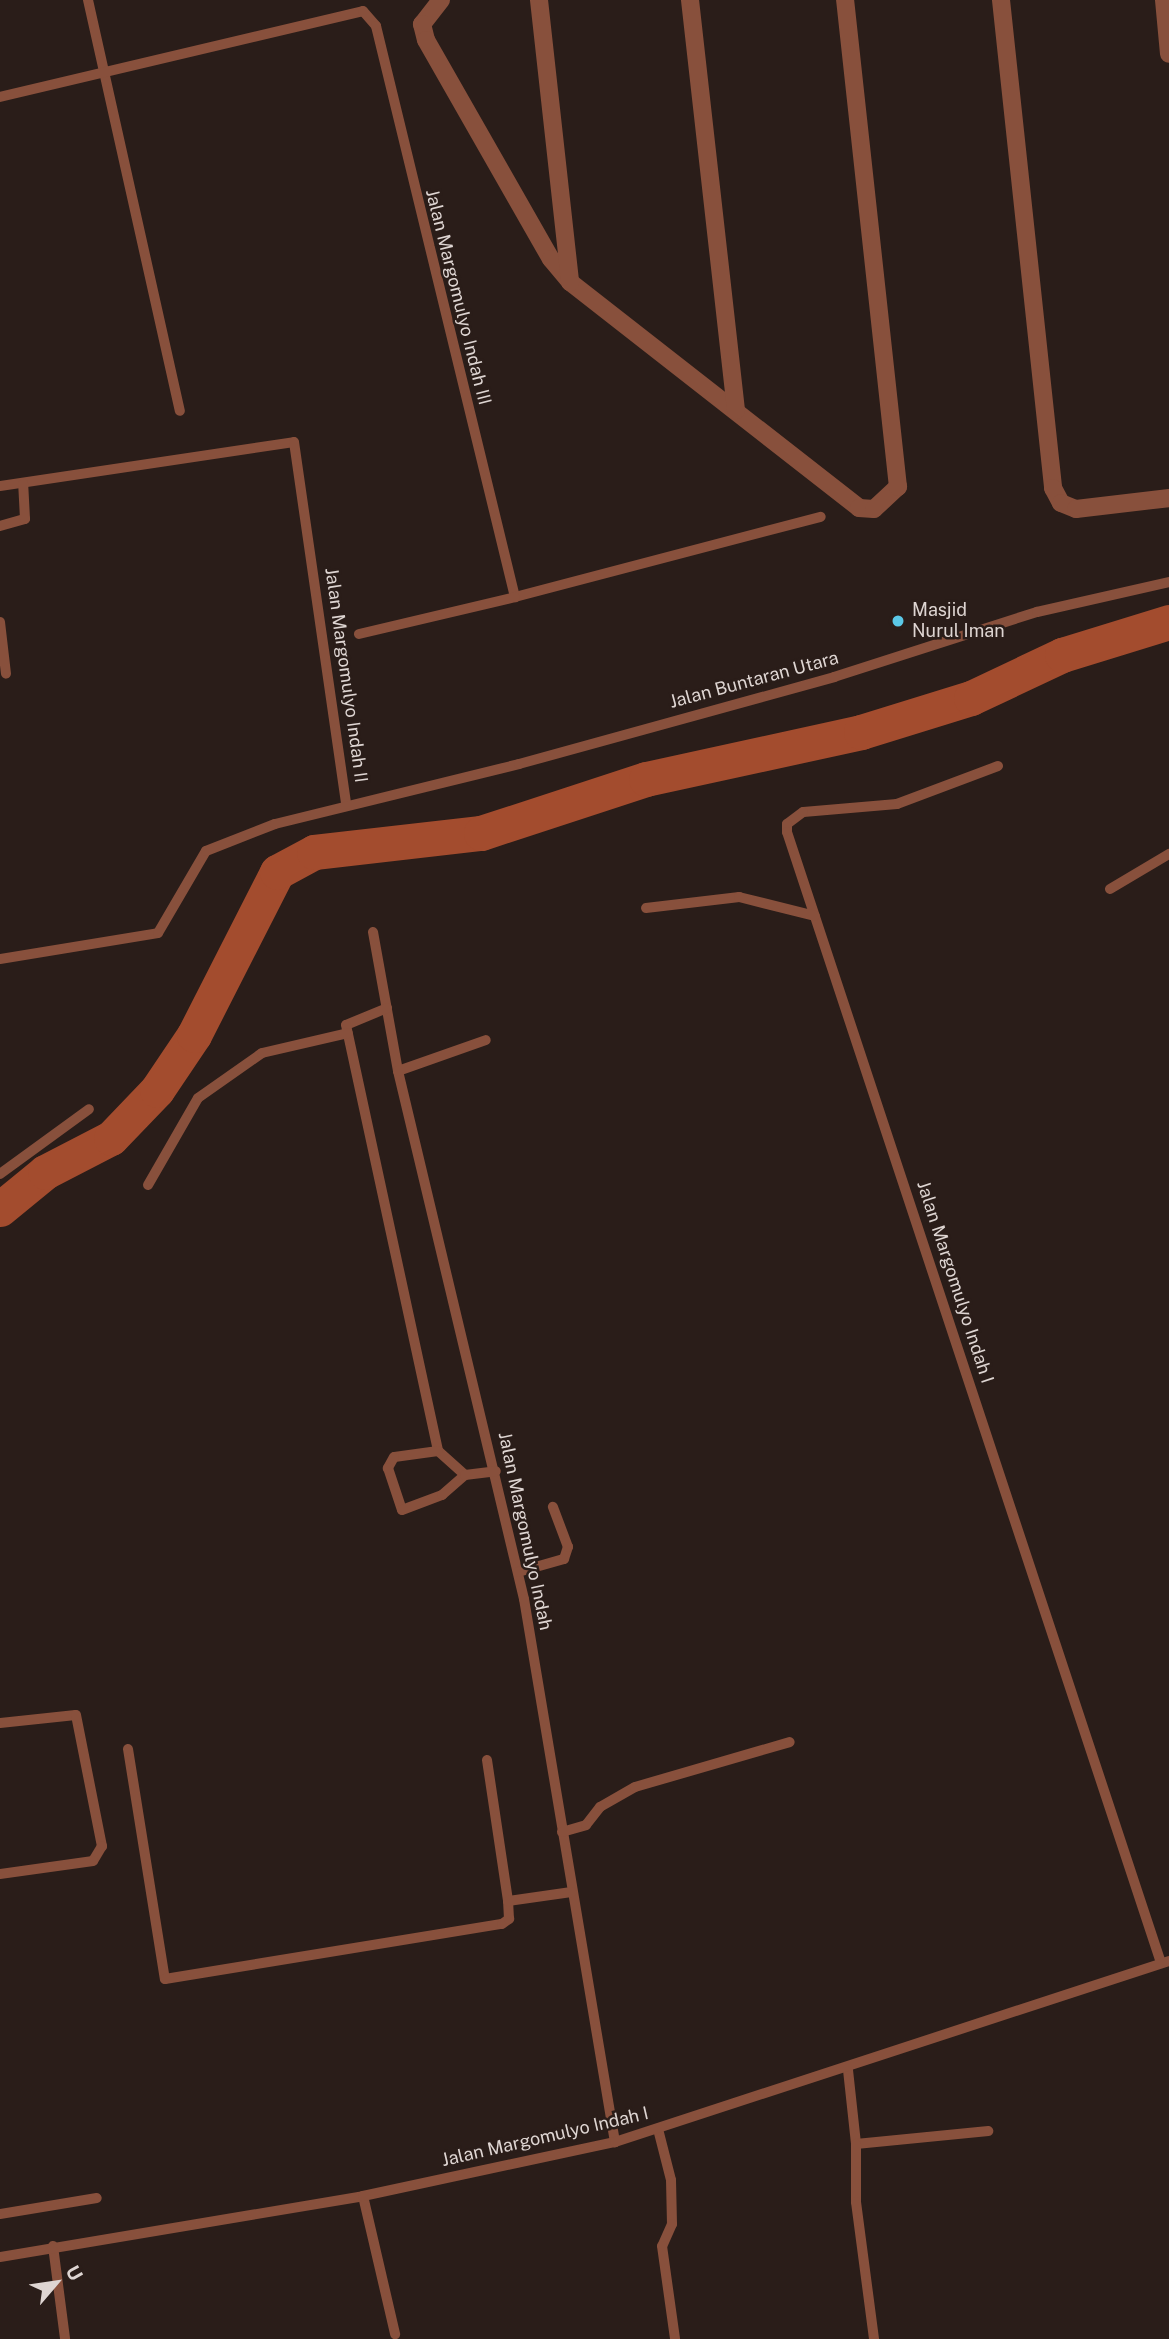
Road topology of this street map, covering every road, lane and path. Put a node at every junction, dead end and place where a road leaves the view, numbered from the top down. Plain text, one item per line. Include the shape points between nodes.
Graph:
1 (88, 0) edge
2 (441, 0) edge
3 (538, 0) edge
4 (690, 0) edge
5 (845, 0) edge
6 (1001, 0) edge
7 (1164, 0) edge
8 (1169, 54) edge
9 (105, 71) junction
10 (0, 97) edge
11 (570, 282) junction
12 (736, 410) junction
13 (180, 411) dead end
14 (23, 484) junction
15 (0, 486) edge
16 (1169, 498) edge
17 (821, 517) dead end
18 (0, 526) edge
19 (1169, 582) edge
20 (515, 597) junction
21 (0, 622) edge
22 (359, 634) dead end
23 (6, 674) dead end
24 (998, 766) dead end
25 (346, 804) junction
26 (1169, 854) edge
27 (1110, 889) dead end
28 (646, 908) dead end
29 (815, 916) junction
30 (373, 932) dead end
31 (0, 959) edge
32 (387, 1008) junction
33 (348, 1033) junction
34 (486, 1040) dead end
35 (398, 1071) junction
36 (89, 1109) dead end
37 (0, 1174) edge
38 (148, 1185) dead end
39 (438, 1451) junction
40 (496, 1471) junction
41 (465, 1475) junction
42 (553, 1507) dead end
43 (518, 1572) junction
44 (0, 1723) edge
45 (790, 1742) dead end
46 (128, 1749) dead end
47 (487, 1760) dead end
48 (562, 1832) junction
49 (0, 1874) edge
50 (571, 1892) junction
51 (508, 1901) junction
52 (1165, 1962) edge
53 (848, 2070) junction
54 (658, 2129) junction
55 (988, 2132) dead end
56 (615, 2142) junction
57 (856, 2144) junction
58 (363, 2196) junction
59 (97, 2197) dead end
60 (0, 2214) edge
61 (52, 2246) junction
62 (0, 2256) edge
63 (395, 2334) dead end
64 (65, 2339) edge
65 (675, 2339) edge
66 (874, 2339) edge

1 - 9 lane
2 - 11 street via 422,24 426,40 551,259
3 - 11 street
4 - 12 street
5 - 12 street via 898,487 874,509 859,508
6 - 16 street via 1053,488 1061,503 1076,509
7 - 8 street
9 - 10 lane
9 - 13 lane
9 - 20 lane, Jalan Margomulyo Indah III via 363,11 376,26
11 - 12 street
14 - 15 lane
14 - 18 lane via 24,519
14 - 25 lane, Jalan Margomulyo Indah II via 294,442
17 - 20 lane
19 - 25 lane, Jalan Buntaran Utara via 1097,596 519,764
20 - 22 lane
21 - 23 lane
24 - 29 lane, Jalan Margomulyo Indah I via 897,804 795,816 787,832
25 - 31 lane, Jalan Margomulyo Indah II via 206,851 158,933
26 - 27 lane
28 - 29 lane via 739,897
29 - 52 lane, Jalan Margomulyo Indah I
30 - 32 lane, Jalan Margomulyo Indah
32 - 33 lane via 347,1021
32 - 35 lane, Jalan Margomulyo Indah
33 - 38 lane via 262,1053 198,1098
33 - 39 lane
34 - 35 lane
35 - 40 lane, Jalan Margomulyo Indah
36 - 37 lane
39 - 41 lane
39 - 41 lane via 389,1461 399,1508 429,1502
40 - 41 lane
40 - 43 lane, Jalan Margomulyo Indah
42 - 43 lane via 568,1547 564,1559
43 - 48 lane, Jalan Margomulyo Indah
44 - 49 lane via 76,1715 102,1846 93,1861
45 - 48 lane via 635,1787 600,1807 586,1825
46 - 51 lane via 165,1979 502,1924 509,1919
47 - 51 lane
48 - 50 lane, Jalan Margomulyo Indah
50 - 51 lane
50 - 56 lane, Jalan Margomulyo Indah
52 - 53 lane, Jalan Margomulyo Indah I
53 - 54 lane, Jalan Margomulyo Indah I
53 - 57 lane
54 - 56 lane, Jalan Margomulyo Indah I
54 - 65 lane via 671,2180 672,2224 662,2246
55 - 57 lane
56 - 58 lane, Jalan Margomulyo Indah I
57 - 66 lane via 856,2202
58 - 61 lane, Jalan Margomulyo Indah I
58 - 63 lane
59 - 60 lane
61 - 62 lane, Jalan Margomulyo Indah I
61 - 64 lane

